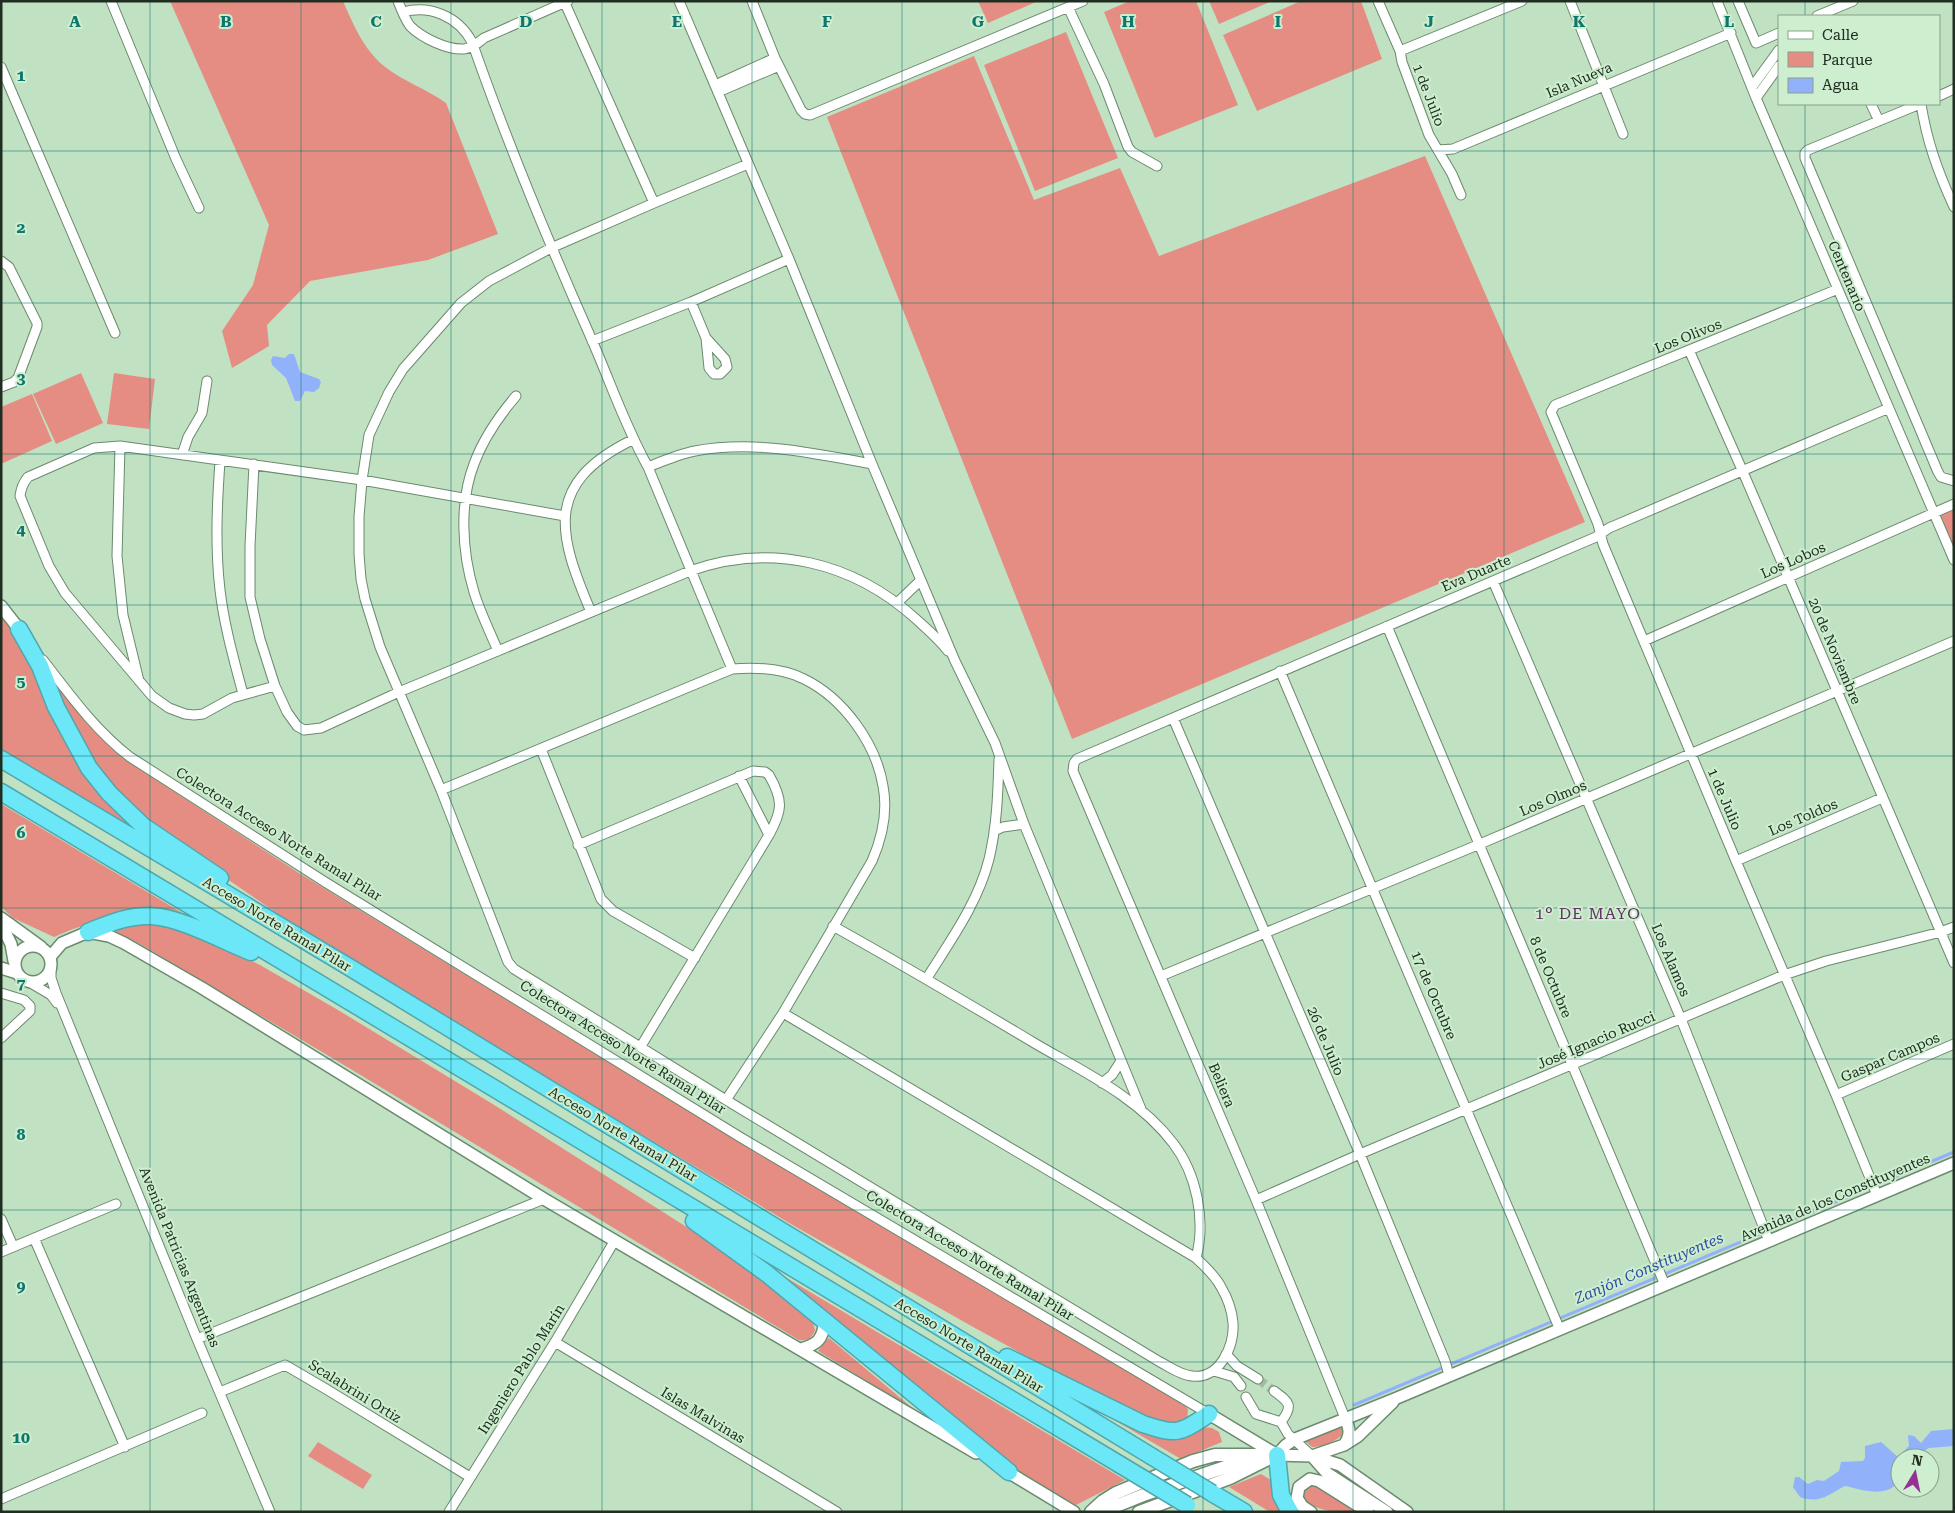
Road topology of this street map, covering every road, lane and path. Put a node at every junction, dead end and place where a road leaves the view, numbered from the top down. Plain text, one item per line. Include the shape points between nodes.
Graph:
1 (111, 1) edge
2 (398, 1) edge
3 (679, 1) edge
4 (752, 1) edge
5 (1082, 1) edge
6 (1378, 1) edge
7 (1522, 1) edge
8 (1570, 1) edge
9 (1717, 1) edge
10 (1738, 1) edge
11 (1853, 1) edge
12 (566, 2) edge
13 (1068, 7) junction
14 (403, 12) junction
15 (1832, 13) edge
16 (1731, 33) junction
17 (1778, 33) edge
18 (474, 46) junction
19 (1400, 51) junction
20 (1778, 51) edge
21 (777, 62) junction
22 (1778, 67) edge
23 (1, 68) edge
24 (1603, 85) junction
25 (1752, 87) junction
26 (717, 88) junction
27 (1954, 89) edge
28 (1940, 96) edge
29 (1756, 98) junction
30 (1871, 105) edge
31 (1919, 105) edge
32 (1921, 105) edge
33 (1879, 121) junction
34 (1623, 134) dead end
35 (1438, 150) junction
36 (748, 164) junction
37 (1157, 166) dead end
38 (1461, 195) dead end
39 (654, 203) junction
40 (1954, 207) edge
41 (199, 208) dead end
42 (552, 248) junction
43 (788, 259) junction
44 (1, 262) edge
45 (1838, 289) junction
46 (691, 302) junction
47 (115, 333) dead end
48 (706, 338) dead end
49 (592, 341) junction
50 (1689, 350) junction
51 (207, 381) dead end
52 (1, 387) edge
53 (516, 396) dead end
54 (1889, 408) junction
55 (1551, 412) joint
56 (632, 440) junction
57 (120, 446) junction
58 (182, 455) junction
59 (220, 461) junction
60 (254, 464) junction
61 (872, 464) junction
62 (648, 467) junction
63 (1744, 472) junction
64 (362, 480) junction
65 (1954, 481) edge
66 (466, 499) junction
67 (1954, 504) edge
68 (1933, 513) junction
69 (565, 516) junction
70 (1601, 534) junction
71 (1954, 560) edge
72 (690, 571) junction
73 (1788, 578) junction
74 (921, 580) junction
75 (1493, 581) junction
76 (898, 602) junction
77 (1, 606) edge
78 (591, 612) junction
79 (1387, 626) junction
80 (19, 629) junction
81 (1644, 641) junction
82 (1954, 641) edge
83 (498, 651) junction
84 (955, 661) junction
85 (732, 669) junction
86 (1280, 671) junction
87 (139, 682) junction
88 (275, 686) junction
89 (1837, 691) junction
90 (399, 692) junction
91 (243, 694) junction
92 (1173, 718) junction
93 (541, 749) junction
94 (999, 754) junction
95 (1690, 754) junction
96 (1, 759) edge
97 (1074, 763) joint
98 (739, 776) junction
99 (441, 790) junction
100 (1, 792) edge
101 (1587, 798) junction
102 (1882, 798) junction
103 (1024, 824) junction
104 (994, 831) junction
105 (769, 835) junction
106 (1480, 844) junction
107 (578, 845) junction
108 (1736, 861) junction
109 (1374, 888) junction
110 (1, 918) edge
111 (1, 924) edge
112 (833, 926) junction
113 (1954, 927) edge
114 (88, 932) junction
115 (1265, 932) junction
116 (1941, 932) junction
117 (42, 948) junction
118 (50, 957) junction
119 (695, 958) junction
120 (14, 961) junction
121 (1954, 963) edge
122 (349, 967) junction
123 (1, 968) edge
124 (51, 969) junction
125 (17, 973) junction
126 (302, 973) junction
127 (1784, 975) junction
128 (1161, 976) junction
129 (927, 978) junction
130 (29, 982) junction
131 (1, 993) edge
132 (65, 1013) junction
133 (783, 1013) junction
134 (1681, 1019) junction
135 (1, 1038) edge
136 (1954, 1044) edge
137 (641, 1046) junction
138 (1121, 1061) junction
139 (1573, 1064) junction
140 (462, 1069) junction
141 (1102, 1083) junction
142 (1836, 1095) junction
143 (726, 1100) junction
144 (1141, 1109) junction
145 (1467, 1109) junction
146 (1360, 1154) junction
147 (1954, 1163) edge
148 (1876, 1192) junction
149 (544, 1198) junction
150 (1256, 1200) junction
151 (116, 1204) dead end
152 (1, 1219) edge
153 (34, 1238) junction
154 (1768, 1238) junction
155 (615, 1240) junction
156 (13, 1246) junction
157 (1, 1252) edge
158 (1196, 1258) junction
159 (1665, 1283) junction
160 (909, 1308) junction
161 (825, 1322) junction
162 (1559, 1328) junction
163 (197, 1339) junction
164 (555, 1342) junction
165 (801, 1349) junction
166 (1226, 1354) junction
167 (1214, 1371) junction
168 (1449, 1373) junction
169 (1258, 1380) tunnel mouth
170 (1241, 1386) dead end
171 (1274, 1391) tunnel mouth
172 (220, 1392) junction
173 (1246, 1397) dead end
174 (1397, 1398) junction
175 (202, 1413) dead end
176 (1209, 1414) junction
177 (1345, 1418) junction
178 (1281, 1422) junction
179 (1295, 1439) junction
180 (1344, 1445) junction
181 (126, 1447) junction
182 (1277, 1455) junction
183 (1312, 1456) junction
184 (1008, 1472) junction
185 (470, 1477) junction
186 (1, 1500) edge
187 (1192, 1509) edge
188 (270, 1512) edge
189 (449, 1512) edge
190 (836, 1512) edge
191 (1074, 1512) edge
192 (1091, 1512) edge
193 (1101, 1512) edge
194 (1139, 1512) edge
195 (1244, 1512) edge
196 (1290, 1512) edge
197 (1311, 1512) edge
198 (1368, 1512) edge
199 (1387, 1512) edge
200 (1407, 1512) edge

1 - 41 street
2 - 14 street
3 - 26 street
4 - 21 street
5 - 13 street
6 - 19 street, 1 de Julio
7 - 19 street
8 - 24 street
9 - 16 street, Centenario
10 - 17 street via 1756,43
11 - 15 street
12 - 18 street via 484,38
12 - 39 street
13 - 21 street via 810,115 801,110
13 - 37 street via 1104,84 1128,147
14 - 18 street via 410,25 432,40 454,48
14 - 18 street via 424,9 441,13 467,33
16 - 24 street, Isla Nueva
16 - 25 street, Centenario
18 - 42 street
19 - 35 street, 1 de Julio via 1415,99
20 - 25 street
21 - 26 street
22 - 29 street
23 - 47 street
24 - 34 street
24 - 35 street, Isla Nueva via 1453,149
25 - 29 street, Centenario
26 - 36 street
27 - 28 street
29 - 45 street, Centenario
30 - 33 street
31 - 33 street
32 - 40 street via 1932,157
33 - 65 street via 1808,150 1805,158 1938,472 1941,477
35 - 38 street, 1 de Julio
36 - 39 street
36 - 43 street
39 - 42 street
42 - 49 street
42 - 64 street via 489,280 461,304 412,358 389,392 369,435
43 - 46 street
43 - 61 street
44 - 52 street via 9,267 37,323 18,378
45 - 50 street, Los Olivos
45 - 54 street, Centenario
46 - 48 street
46 - 49 street
49 - 56 street
50 - 55 street, Los Olivos via 1555,405
50 - 63 street, 20 de Noviembre
51 - 58 street via 202,413
53 - 66 street via 480,451 470,475
54 - 63 street, Eva Duarte
54 - 68 street, Centenario
55 - 70 street, 1 de Julio
56 - 62 street
56 - 69 street via 617,447 582,476 571,494
57 - 58 street
57 - 87 street via 116,530 118,566 123,615
57 - 87 street via 94,448 28,477 20,496 60,585
58 - 59 street
59 - 60 street
59 - 91 street via 217,519 220,591
60 - 64 street
60 - 88 street via 250,596
61 - 62 street via 817,453 758,448 697,451
61 - 74 street
62 - 72 street
63 - 70 street, Eva Duarte
63 - 73 street, 20 de Noviembre
64 - 66 street
64 - 90 street via 359,517 361,579 373,628
66 - 69 street
66 - 83 street via 465,548 469,574
67 - 68 street, Los Lobos
68 - 71 street, Centenario
68 - 73 street, Los Lobos
69 - 78 street via 564,531 570,560
70 - 75 street, Eva Duarte
70 - 81 street, 1 de Julio
72 - 76 street via 736,558 796,559 838,570
72 - 78 street
72 - 85 street
73 - 81 street, Los Lobos
73 - 89 street, 20 de Noviembre
74 - 76 street
74 - 84 street
75 - 79 street, Eva Duarte
75 - 101 street, Los Alamos
76 - 84 street via 931,632
77 - 80 street, Colectora Acceso Norte Ramal Pilar
78 - 83 street
79 - 86 street, Eva Duarte
79 - 106 street, 8 de Octubre
80 - 122 highway via 40,666 71,737 89,768 109,793 143,826
80 - 176 street, Colectora Acceso Norte Ramal Pilar via 88,718 130,758 740,1137
81 - 95 street, 1 de Julio
82 - 89 street, Los Olmos
83 - 90 street
84 - 94 street
85 - 93 street
85 - 112 street via 775,670 821,688 852,719 879,768 885,808 880,840 872,861
86 - 92 street, Eva Duarte
86 - 109 street, 17 de Octubre
87 - 91 street via 169,708 185,714 203,714
88 - 90 street via 287,712 304,730 321,728
88 - 91 street
89 - 95 street, Los Olmos
89 - 102 street, 20 de Noviembre
90 - 99 street
92 - 97 street, Eva Duarte
92 - 115 street, 26 de Julio
93 - 99 street
93 - 107 street
94 - 103 street
94 - 104 street
95 - 101 street, Los Olmos
95 - 108 street, 1 de Julio
96 - 122 highway, Acceso Norte Ramal Pilar
97 - 128 street, Beliera via 1073,770
98 - 105 street
98 - 105 street via 760,770 766,772 772,781 781,805
98 - 107 street
99 - 137 street via 508,962 514,969
100 - 126 highway, Acceso Norte Ramal Pilar
101 - 106 street, Los Olmos
101 - 134 street, Los Alamos
102 - 108 street, Los Toldos
102 - 116 street, 20 de Noviembre
103 - 104 street
103 - 138 street
104 - 129 street via 989,859 969,910
105 - 119 street
106 - 109 street, Los Olmos
106 - 139 street, 8 de Octubre
107 - 119 street via 607,907
108 - 127 street, 1 de Julio
109 - 115 street, Los Olmos
109 - 145 street, 17 de Octubre
110 - 117 street
111 - 120 street via 13,949
112 - 129 street
112 - 133 street
113 - 116 street, José Ignacio Rucci
114 - 118 street via 62,943
114 - 126 highway via 134,917 168,919
114 - 149 street via 109,936 139,952
115 - 128 street, Los Olmos
115 - 146 street, 26 de Julio
116 - 121 street, 20 de Noviembre
116 - 127 street, José Ignacio Rucci
117 - 118 street
117 - 120 street via 25,947
118 - 124 street
119 - 137 street
120 - 125 street
122 - 160 highway, Acceso Norte Ramal Pilar
123 - 125 street
124 - 130 street via 44,979
124 - 132 street, Avenida Patricias Argentinas via 53,984
125 - 130 street
126 - 140 highway, Acceso Norte Ramal Pilar
127 - 134 street, José Ignacio Rucci
127 - 142 street, 1 de Julio
128 - 150 street, Beliera
129 - 141 street
130 - 132 street, Avenida Patricias Argentinas via 51,995
131 - 135 street via 24,1000 30,1006 30,1010
132 - 163 street, Avenida Patricias Argentinas
133 - 143 street
133 - 158 street
134 - 139 street, José Ignacio Rucci
134 - 154 street, Los Alamos
136 - 142 street, Gaspar Campos
137 - 143 street
138 - 141 street
138 - 144 street
139 - 145 street, José Ignacio Rucci
139 - 159 street, 8 de Octubre
140 - 161 highway via 707,1229
140 - 187 highway, Acceso Norte Ramal Pilar, bridge
141 - 144 street
142 - 148 street, 1 de Julio
143 - 167 street via 1160,1362 1193,1377
144 - 158 street via 1174,1144 1191,1177 1201,1226
145 - 146 street, José Ignacio Rucci
145 - 162 street, 17 de Octubre
146 - 150 street, José Ignacio Rucci
146 - 168 street, 26 de Julio
147 - 148 street, Avenida de los Constituyentes
148 - 154 street, Avenida de los Constituyentes
149 - 155 street
149 - 163 street
150 - 177 street, Beliera
151 - 153 street
152 - 156 street
153 - 156 street
153 - 181 street
154 - 159 street, Avenida de los Constituyentes
155 - 164 street, Ingeniero Pablo Marín
155 - 165 street
156 - 157 street
158 - 166 street via 1221,1287 1231,1310 1232,1334
159 - 162 street, Avenida de los Constituyentes
160 - 176 highway via 1143,1424 1174,1432 1183,1431
160 - 195 highway, Acceso Norte Ramal Pilar, bridge
161 - 165 street via 822,1335 814,1345
161 - 184 highway
162 - 168 street, Avenida de los Constituyentes
163 - 172 street, Avenida Patricias Argentinas
164 - 185 street, Ingeniero Pablo Marín
164 - 190 street, Islas Malvinas
165 - 184 street
166 - 167 street
166 - 169 street
167 - 170 street via 1234,1378
168 - 174 street, Avenida de los Constituyentes
171 - 178 street via 1287,1401 1289,1407
172 - 185 street, Scalabrini Ortiz via 285,1365
172 - 188 street, Avenida Patricias Argentinas
173 - 178 street via 1256,1414
174 - 177 street, Avenida de los Constituyentes
174 - 180 street, Avenida de los Constituyentes via 1358,1436
175 - 181 street
176 - 182 street, Colectora Acceso Norte Ramal Pilar
177 - 179 street, Avenida de los Constituyentes
177 - 180 street via 1350,1428
178 - 179 street
179 - 182 street, Avenida de los Constituyentes
179 - 183 street
180 - 183 street, Avenida de los Constituyentes
181 - 186 street
182 - 183 street, Avenida de los Constituyentes
182 - 192 main road via 1215,1455 1193,1461 1116,1493
182 - 193 main road, Avenida de los Constituyentes via 1243,1461
182 - 194 main road via 1230,1478
182 - 196 highway via 1281,1495
183 - 199 street via 1327,1473
183 - 200 street via 1340,1466
184 - 191 street
185 - 189 street, Ingeniero Pablo Marín
197 - 198 street via 1302,1506 1298,1498 1300,1487 1310,1479 1319,1481

